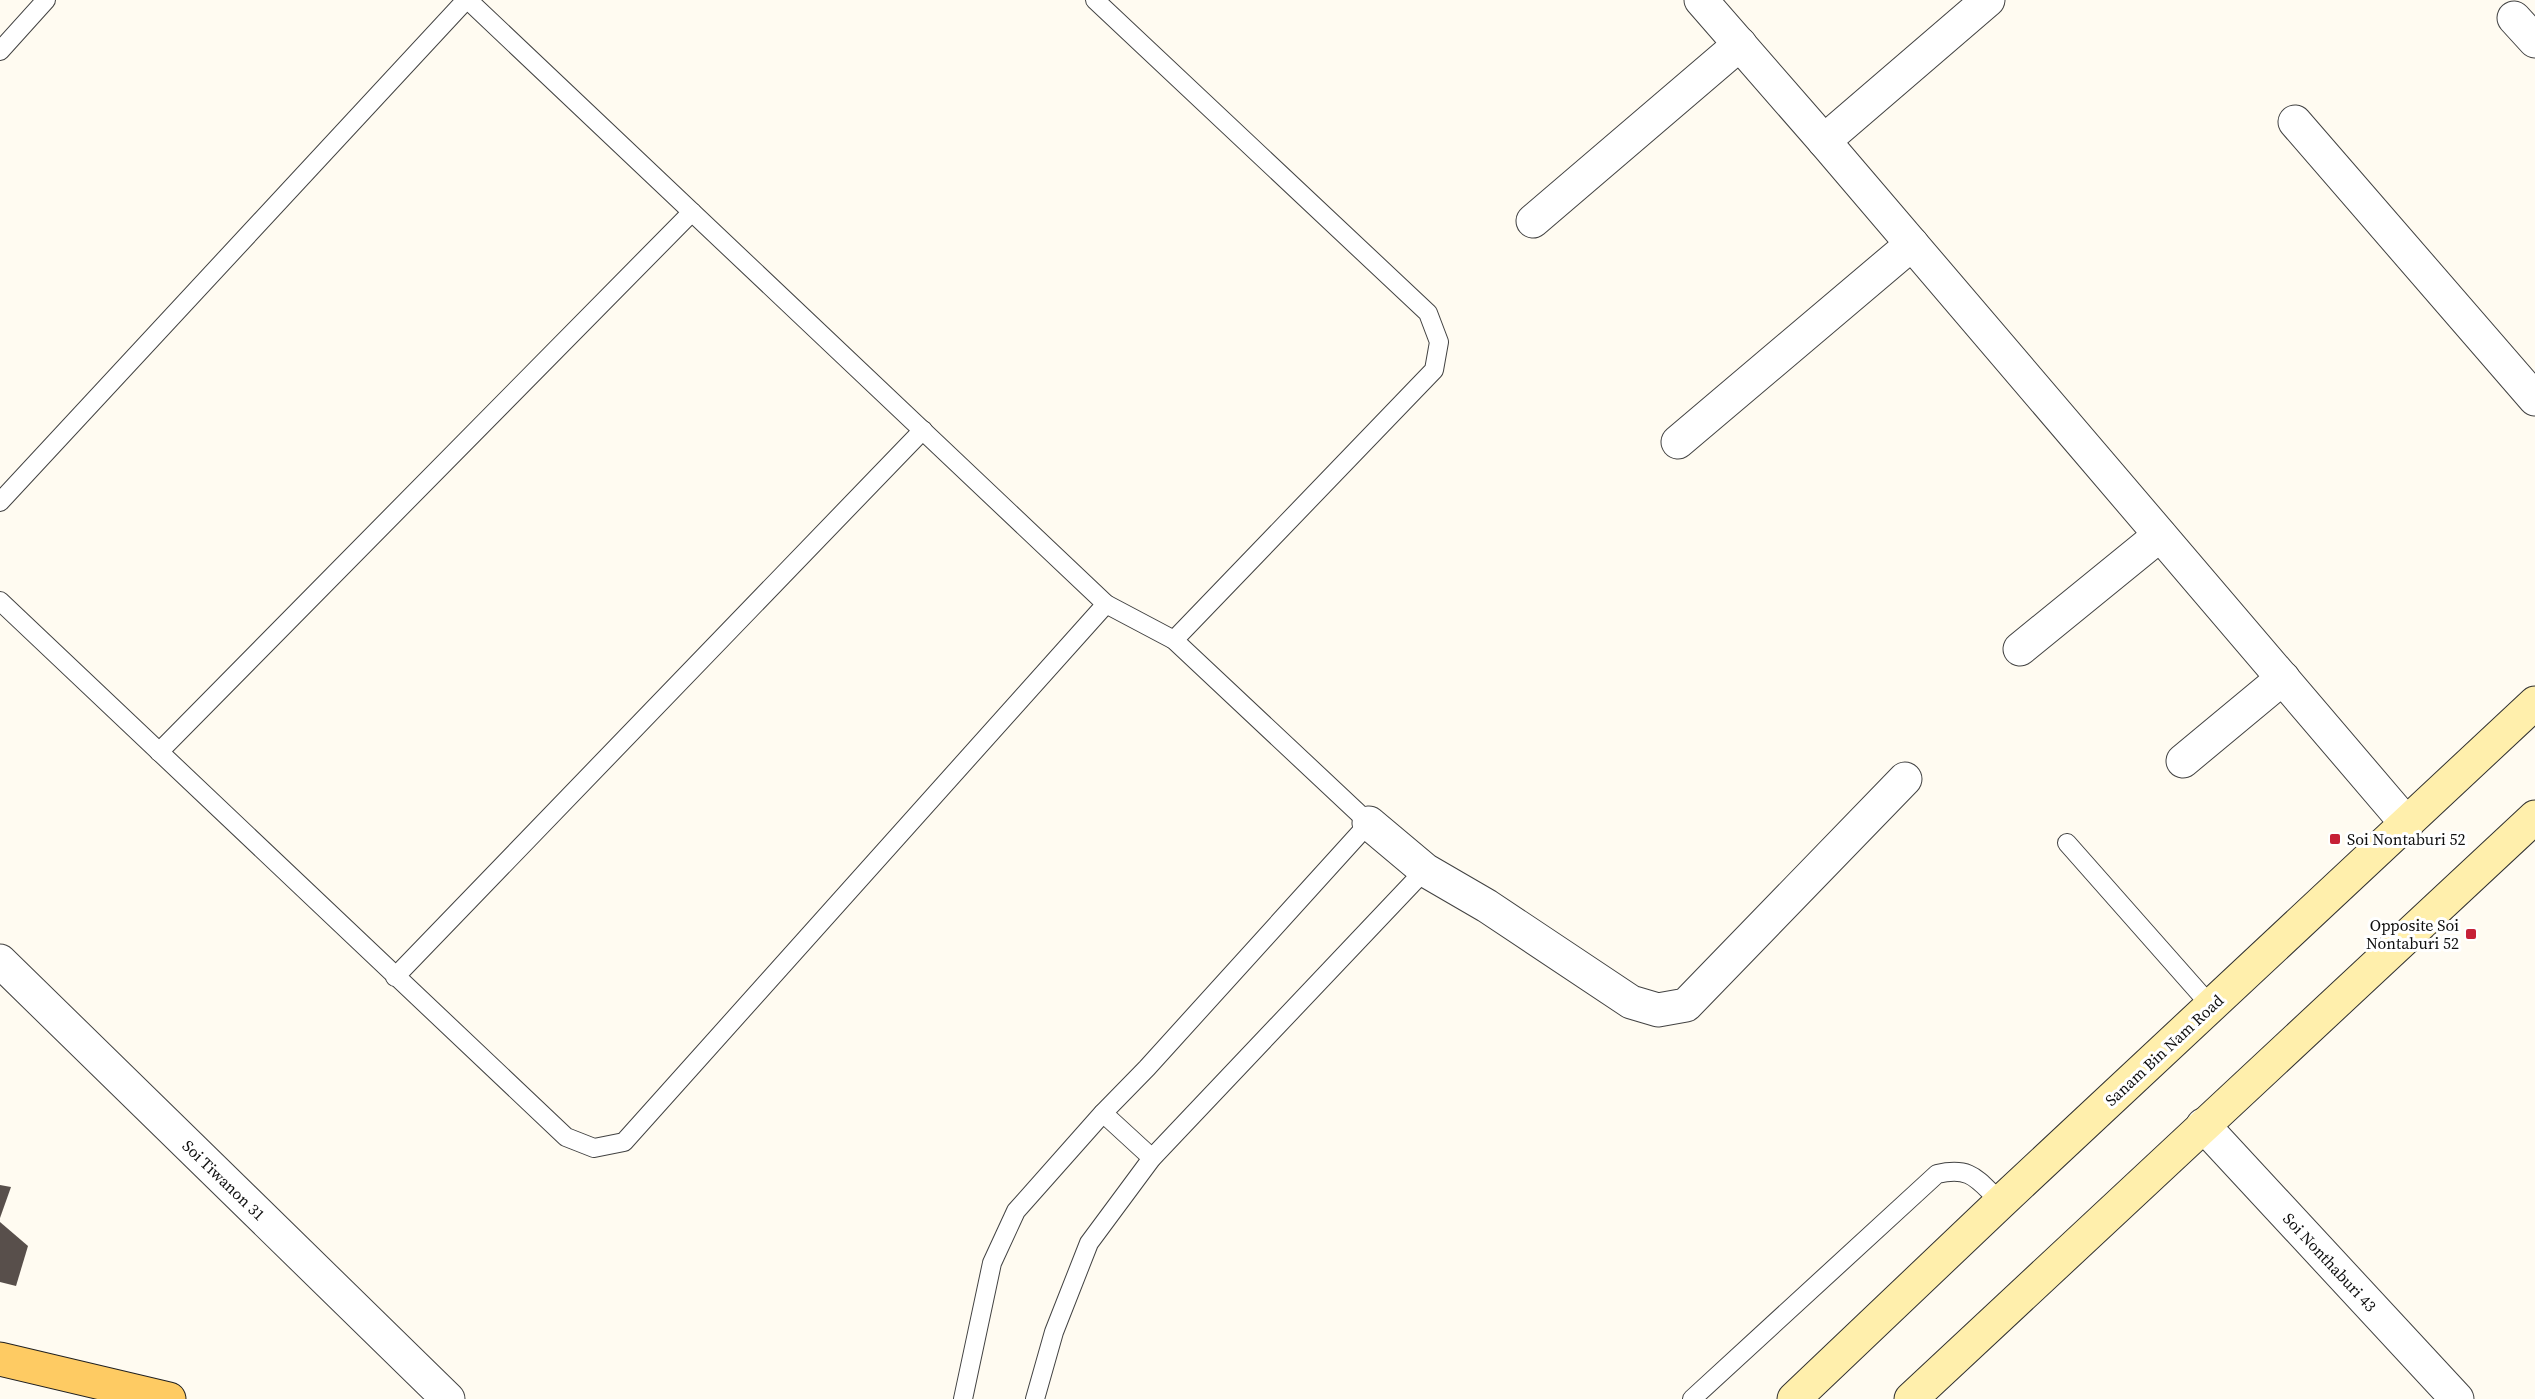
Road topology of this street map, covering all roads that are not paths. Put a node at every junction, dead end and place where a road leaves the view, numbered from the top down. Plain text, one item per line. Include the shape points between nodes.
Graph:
1 (46, 0) edge
2 (467, 0) edge
3 (1095, 0) edge
4 (1701, 0) edge
5 (1988, 0) edge
6 (1740, 44) junction
7 (0, 51) edge
8 (2295, 122) dead end
9 (1824, 141) junction
10 (692, 212) junction
11 (1533, 221) dead end
12 (1912, 244) junction
13 (2535, 399) edge
14 (922, 430) junction
15 (1678, 442) dead end
16 (0, 502) edge
17 (2160, 535) junction
18 (0, 601) edge
19 (1106, 604) junction
20 (1174, 640) junction
21 (2020, 649) dead end
22 (2283, 678) junction
23 (2535, 703) edge
24 (159, 752) junction
25 (2183, 761) dead end
26 (1905, 779) dead end
27 (2535, 818) edge
28 (1369, 823) junction
29 (2407, 824) junction
30 (2067, 843) dead end
31 (1425, 870) junction
32 (0, 961) edge
33 (395, 977) junction
34 (2211, 1006) junction
35 (1103, 1113) junction
36 (2203, 1125) junction
37 (1152, 1158) junction
38 (2001, 1202) junction
39 (0, 1359) edge
40 (169, 1399) edge
41 (448, 1399) edge
42 (963, 1399) edge
43 (1035, 1399) edge
44 (1692, 1399) edge
45 (1794, 1399) edge
46 (1911, 1399) edge
47 (2457, 1399) edge

1 - 7 lane
2 - 10 lane
2 - 16 lane
3 - 20 lane via 1428,313 1439,342 1434,370
4 - 6 street
5 - 9 street
6 - 9 street
6 - 11 street
8 - 13 street
9 - 12 street
10 - 14 lane
10 - 24 lane
12 - 15 street
12 - 17 street
14 - 19 lane
14 - 33 lane
17 - 21 street
17 - 22 street
18 - 24 lane
19 - 20 lane
19 - 33 lane via 624,1142 594,1149 566,1137
20 - 28 lane
22 - 25 street
22 - 29 street
23 - 29 main road, Sanam Bin Nam Road
24 - 33 lane
26 - 31 street via 1686,1005 1659,1010 1631,1002 1487,906
27 - 36 main road
28 - 31 street
28 - 35 lane
29 - 34 main road, Sanam Bin Nam Road
30 - 34 lane
31 - 37 lane
32 - 41 street, Soi Tiwanon 31
34 - 38 main road, Sanam Bin Nam Road
35 - 37 lane
35 - 42 lane via 1016,1211 992,1263
36 - 46 main road
36 - 47 street, Soi Nonthaburi 43
37 - 43 lane via 1089,1243 1054,1332
38 - 44 lane via 1967,1173 1955,1170 1937,1174
38 - 45 main road, Sanam Bin Nam Road
39 - 40 main road

